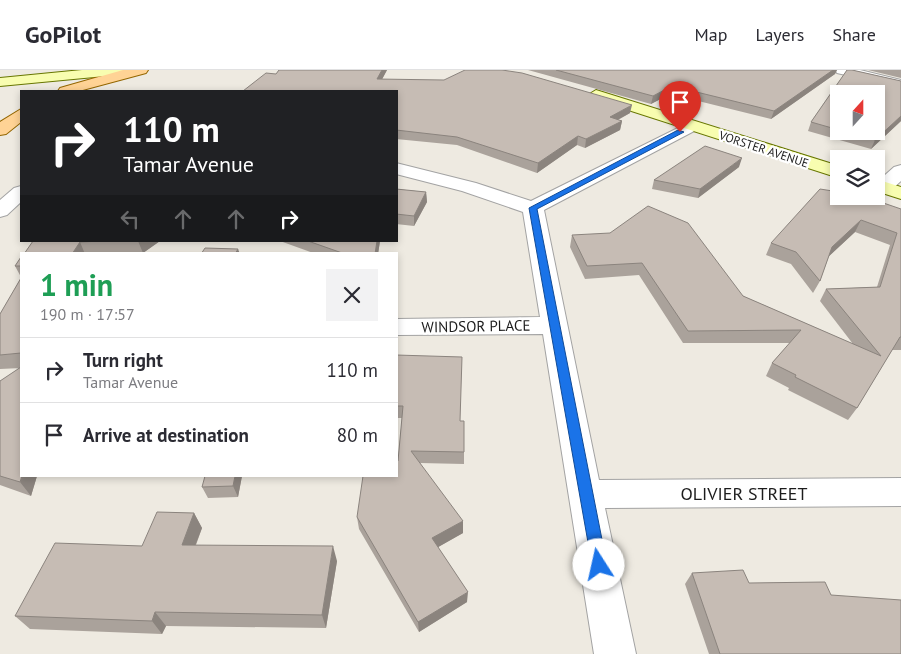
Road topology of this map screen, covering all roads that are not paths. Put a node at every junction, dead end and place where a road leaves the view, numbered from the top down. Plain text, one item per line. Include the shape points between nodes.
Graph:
1 (21, 70) edge
2 (126, 70) edge
3 (141, 70) edge
4 (842, 70) edge
5 (0, 72) edge
6 (72, 73) edge
7 (0, 82) edge
8 (901, 84) edge
9 (54, 90) edge
10 (68, 90) edge
11 (577, 90) edge
12 (20, 115) edge
13 (692, 126) junction
14 (0, 130) edge
15 (398, 169) edge
16 (830, 169) edge
17 (901, 171) edge
18 (885, 182) edge
19 (885, 188) edge
20 (20, 193) edge
21 (901, 193) edge
22 (533, 208) junction
23 (0, 210) edge
24 (555, 325) junction
25 (398, 327) edge
26 (901, 492) edge
27 (587, 494) junction
28 (615, 654) edge

1 - 5 main road
2 - 6 main road
3 - 10 main road
4 - 8 street
6 - 7 main road
6 - 9 main road
11 - 13 main road, VORSTER AVENUE
12 - 14 main road
13 - 16 main road, VORSTER AVENUE
13 - 22 street
15 - 22 street
17 - 18 street
19 - 21 main road
20 - 23 street
22 - 24 street
24 - 25 street, WINDSOR PLACE
24 - 27 street
26 - 27 street, OLIVIER STREET
27 - 28 street

